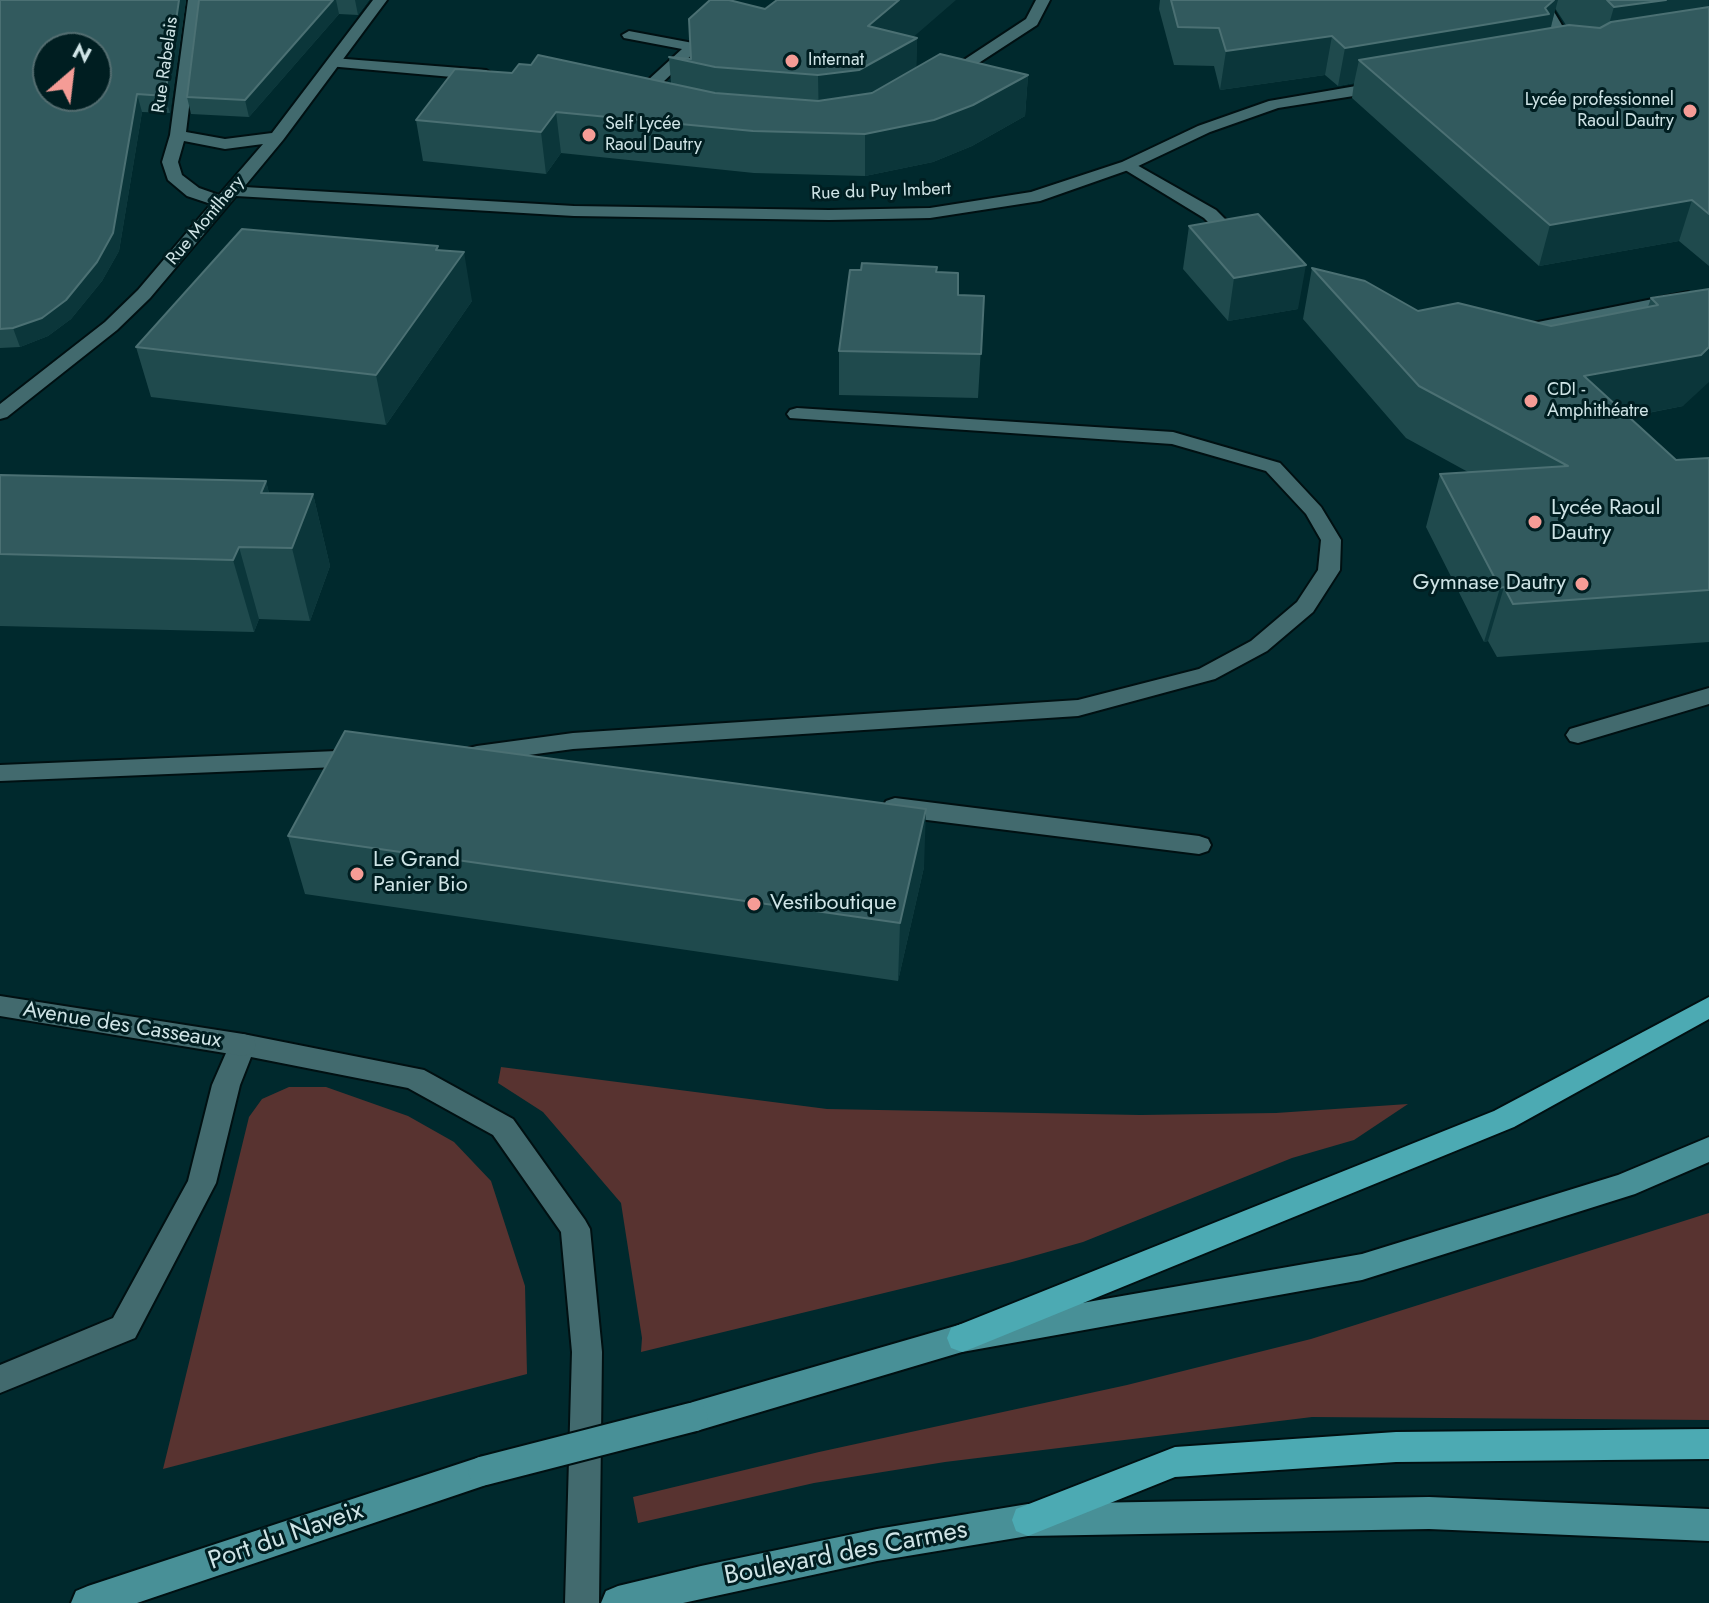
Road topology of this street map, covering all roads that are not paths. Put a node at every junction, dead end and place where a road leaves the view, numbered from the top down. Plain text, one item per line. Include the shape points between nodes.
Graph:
1 (195, 0) edge
2 (380, 0) edge
3 (1043, 0) edge
4 (1540, 0) edge
5 (629, 35) dead end
6 (1546, 43) edge
7 (333, 63) junction
8 (506, 78) edge
9 (1401, 83) edge
10 (933, 87) edge
11 (645, 108) edge
12 (178, 135) junction
13 (277, 137) junction
14 (1128, 165) junction
15 (227, 197) junction
16 (1245, 249) edge
17 (1709, 316) edge
18 (1501, 334) edge
19 (0, 413) edge
20 (797, 414) dead end
21 (1709, 696) edge
22 (1578, 735) dead end
23 (381, 757) edge
24 (571, 765) edge
25 (0, 773) edge
26 (870, 803) edge
27 (1199, 845) dead end
28 (0, 1006) edge
29 (1709, 1007) edge
30 (243, 1045) junction
31 (1709, 1149) edge
32 (962, 1338) junction
33 (0, 1379) edge
34 (1709, 1444) edge
35 (1028, 1520) junction
36 (1709, 1525) edge
37 (88, 1603) edge
38 (582, 1603) edge
39 (618, 1603) edge

1 - 12 street, Rue Rabelais
2 - 7 street, Rue Montlhery
3 - 10 street via 1032,22
4 - 6 street via 1570,38
5 - 11 street via 693,47 655,81
7 - 8 street
7 - 13 street, Rue Montlhery
9 - 14 street, Rue du Puy Imbert via 1275,104 1204,129
12 - 13 street, Rue Rabelais via 225,144
12 - 15 street, Rue Rabelais via 170,162 174,177 193,192
13 - 15 street, Rue Montlhery
14 - 15 street, Rue du Puy Imbert via 1034,197 930,213 574,211
14 - 16 street via 1210,214
15 - 19 street, Rue Montlhery via 111,326
17 - 18 street via 1688,297
20 - 24 street via 1173,438 1273,467 1314,511 1331,540 1329,570 1305,607 1259,646 1207,674 1078,708 573,741 469,754
21 - 22 street
23 - 25 street
26 - 27 street
28 - 30 street, Avenue des Casseaux
29 - 32 highway via 1504,1119
30 - 33 street via 226,1085 202,1183 124,1328
30 - 38 street, Avenue des Casseaux via 414,1078 503,1127 575,1229 587,1352
31 - 32 main road via 1625,1185 1362,1267
32 - 37 main road, Port du Naveix, bridge via 693,1417 483,1471
34 - 35 highway via 1396,1447 1175,1462
35 - 36 main road, Boulevard des Carmes via 1429,1513
35 - 39 main road, Boulevard des Carmes via 877,1545

